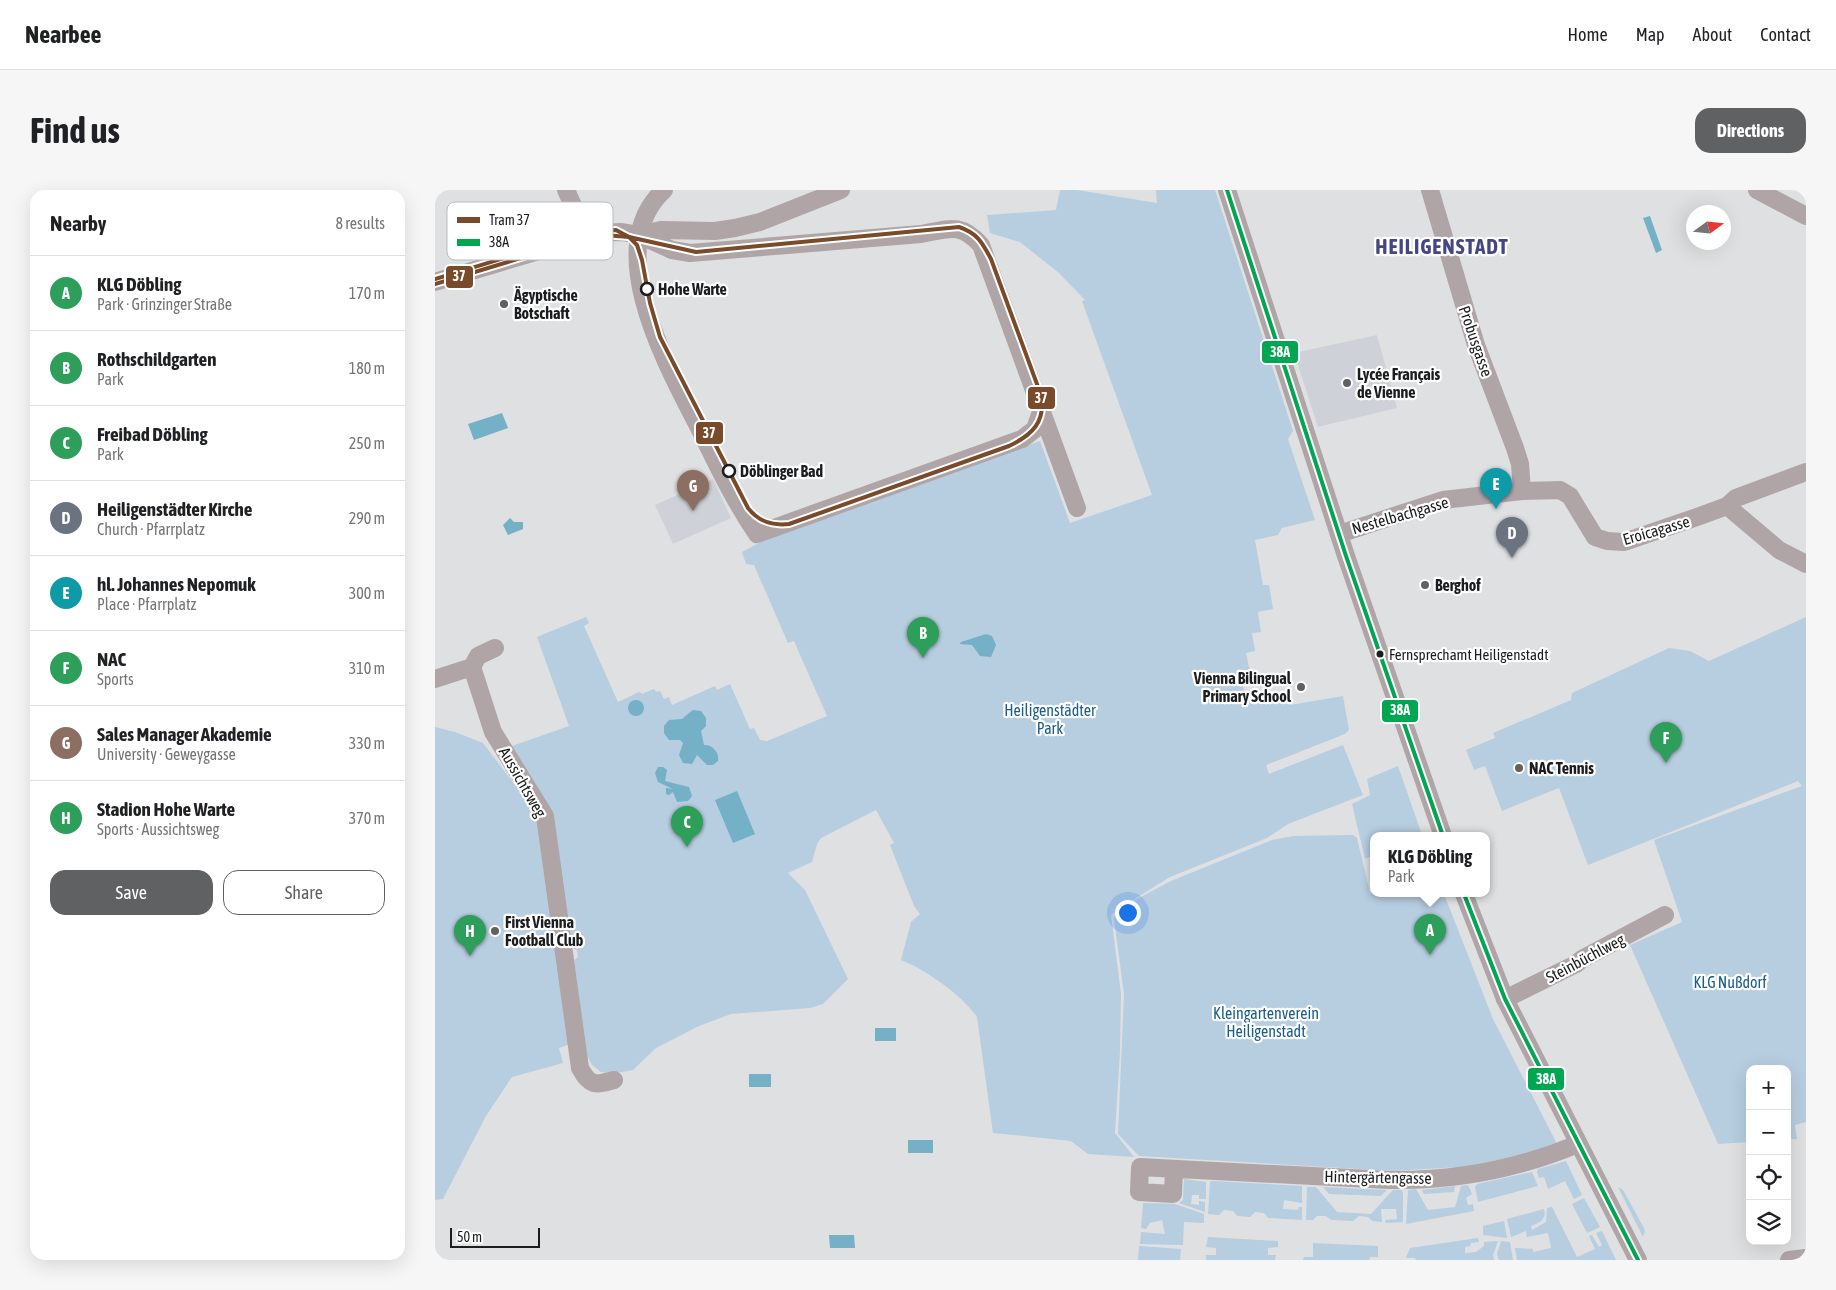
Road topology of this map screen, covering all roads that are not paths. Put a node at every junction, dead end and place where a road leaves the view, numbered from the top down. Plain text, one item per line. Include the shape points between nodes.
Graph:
1 (566, 190) edge
2 (664, 190) edge
3 (841, 190) edge
4 (1227, 190) edge
5 (1429, 190) edge
6 (1757, 190) edge
7 (571, 202) edge
8 (1806, 216) edge
9 (613, 233) edge
10 (639, 235) junction
11 (507, 260) edge
12 (435, 282) edge
13 (1042, 409) junction
14 (1806, 472) edge
15 (1522, 492) junction
16 (1727, 506) junction
17 (1077, 508) dead end
18 (1339, 534) junction
19 (1806, 564) edge
20 (495, 648) dead end
21 (472, 667) junction
22 (435, 679) edge
23 (1442, 832) edge
24 (1466, 897) edge
25 (1665, 915) dead end
26 (1505, 999) junction
27 (614, 1080) dead end
28 (1577, 1144) junction
29 (1174, 1169) dead end
30 (1806, 1258) edge
31 (1638, 1260) edge
32 (1789, 1260) edge

1 - 7 street
2 - 10 street via 648,207
3 - 10 street via 741,227 715,231 661,230
4 - 18 street
5 - 15 street, Probusgasse via 1477,345 1520,464
6 - 8 street
9 - 10 street
10 - 13 street via 672,250 690,253 948,229 970,232 981,245
10 - 13 street via 637,256 652,329 720,469 757,534 1022,439 1035,429
11 - 12 street
13 - 17 street
14 - 16 street, Eroicagasse via 1736,498
15 - 16 street, Eroicagasse via 1565,492 1590,533 1607,542 1633,540
15 - 18 street, Nestelbachgasse via 1431,503
16 - 19 street via 1779,550
18 - 23 street
20 - 21 street via 478,656
21 - 22 street
21 - 27 street, Aussichtsweg via 493,732 545,816 580,1068 590,1082 598,1085
24 - 26 street
25 - 26 street, Steinbüchlweg
26 - 28 street
28 - 29 street, Hintergärtengasse via 1513,1166 1461,1176 1415,1180
28 - 31 street
30 - 32 street

